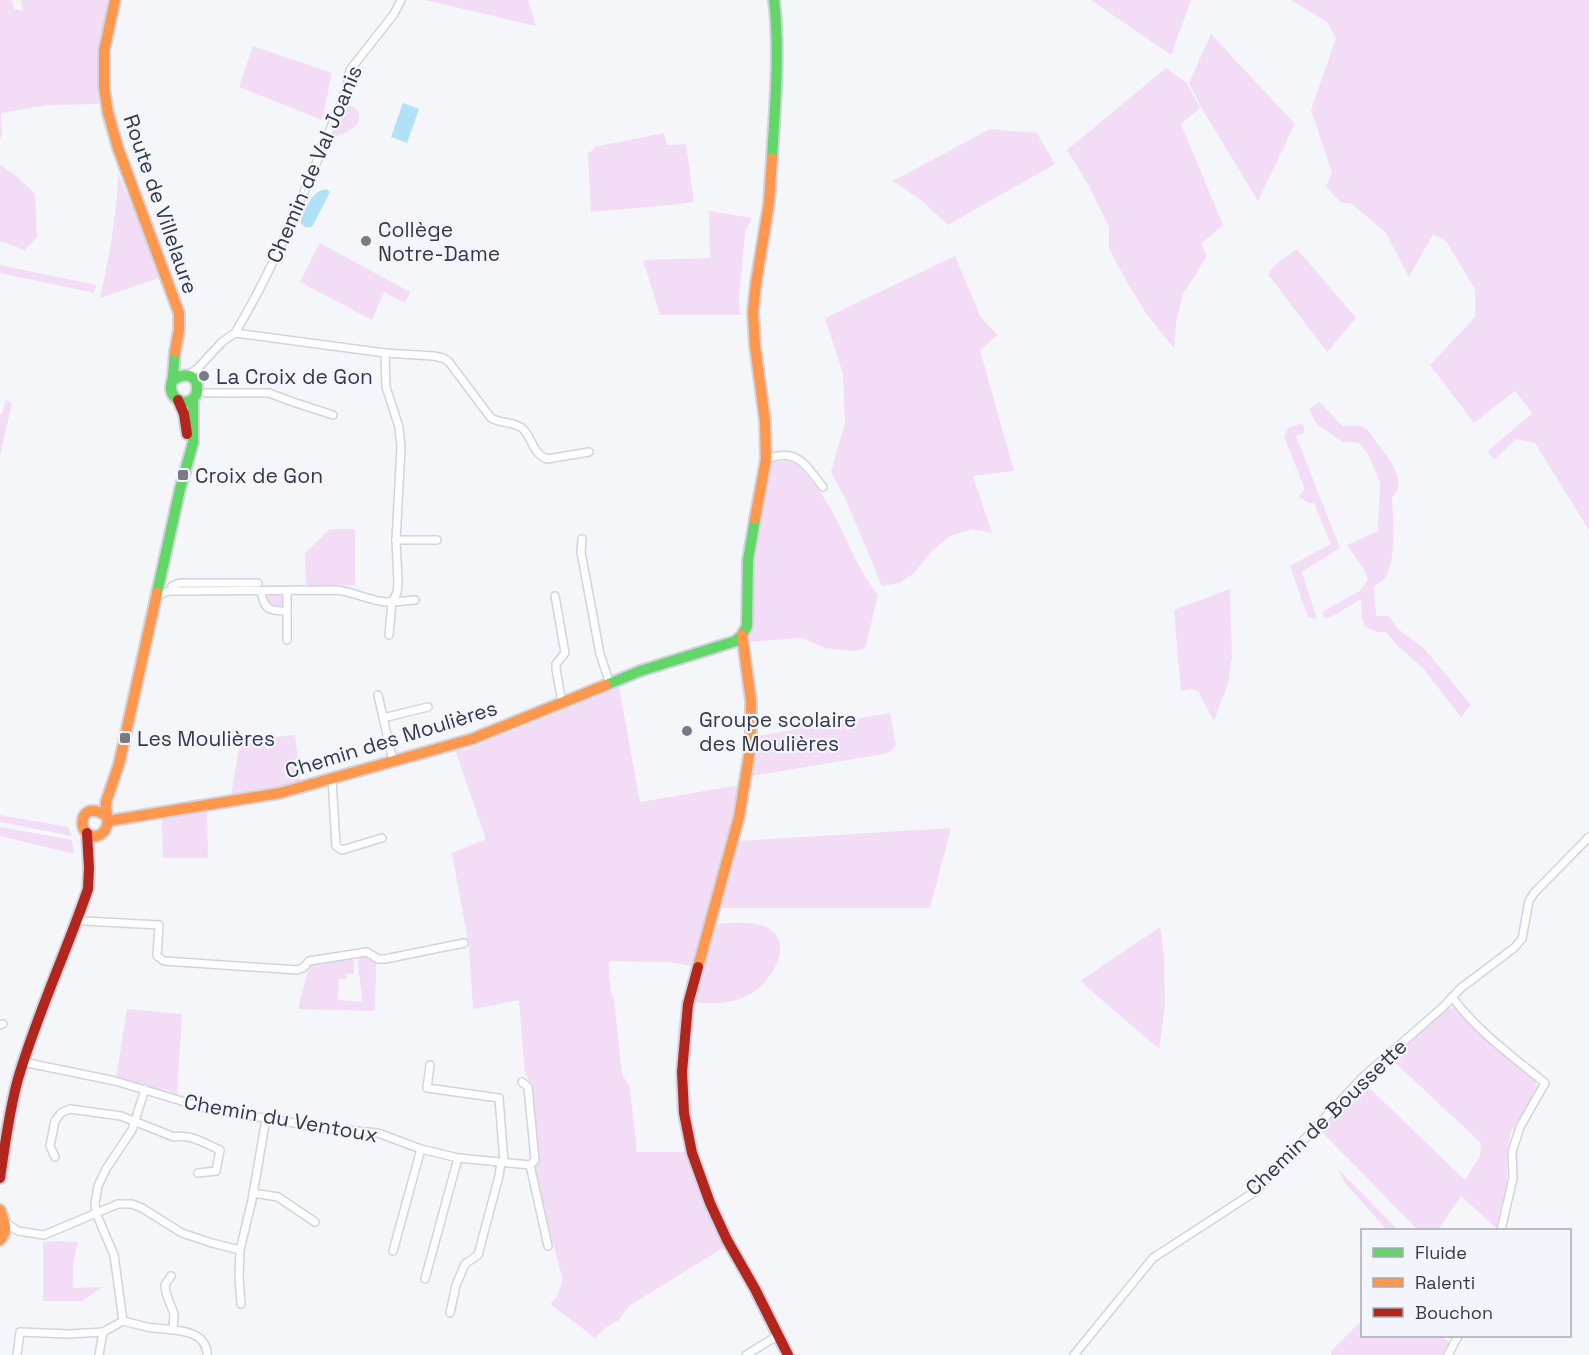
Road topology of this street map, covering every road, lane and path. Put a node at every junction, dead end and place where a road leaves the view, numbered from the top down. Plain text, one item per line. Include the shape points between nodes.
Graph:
1 (115, 0) edge
2 (401, 0) edge
3 (774, 0) edge
4 (235, 333) junction
5 (176, 350) junction
6 (385, 353) junction
7 (207, 360) junction
8 (188, 375) junction
9 (173, 380) junction
10 (200, 387) junction
11 (194, 398) junction
12 (178, 400) junction
13 (333, 415) dead end
14 (590, 452) dead end
15 (766, 459) junction
16 (183, 476) junction
17 (823, 487) dead end
18 (396, 540) junction
19 (436, 540) dead end
20 (582, 540) dead end
21 (159, 582) junction
22 (258, 583) dead end
23 (172, 586) junction
24 (180, 591) junction
25 (261, 591) junction
26 (287, 591) junction
27 (157, 596) junction
28 (555, 596) dead end
29 (415, 600) dead end
30 (392, 602) junction
31 (287, 611) junction
32 (389, 634) dead end
33 (742, 635) junction
34 (287, 640) dead end
35 (610, 684) junction
36 (378, 695) dead end
37 (562, 703) junction
38 (428, 707) dead end
39 (383, 718) junction
40 (393, 761) junction
41 (332, 779) junction
42 (106, 799) junction
43 (94, 810) junction
44 (106, 818) junction
45 (87, 834) junction
46 (99, 835) junction
47 (1589, 837) edge
48 (382, 838) dead end
49 (90, 868) junction
50 (78, 918) junction
51 (464, 943) dead end
52 (1452, 997) junction
53 (23, 1062) junction
54 (430, 1065) dead end
55 (522, 1082) dead end
56 (145, 1089) junction
57 (266, 1119) junction
58 (135, 1123) junction
59 (421, 1149) junction
60 (55, 1157) dead end
61 (458, 1158) junction
62 (503, 1162) junction
63 (530, 1166) junction
64 (198, 1173) dead end
65 (0, 1178) edge
66 (253, 1193) junction
67 (96, 1213) junction
68 (2, 1217) edge
69 (315, 1222) dead end
70 (1501, 1229) edge
71 (18, 1231) junction
72 (2, 1237) edge
73 (549, 1246) dead end
74 (240, 1250) junction
75 (393, 1251) dead end
76 (171, 1276) dead end
77 (424, 1279) dead end
78 (241, 1304) dead end
79 (450, 1313) dead end
80 (123, 1321) junction
81 (173, 1329) junction
82 (103, 1332) junction
83 (777, 1336) junction
84 (1457, 1337) edge
85 (17, 1355) edge
86 (99, 1355) edge
87 (207, 1355) edge
88 (746, 1355) edge
89 (788, 1355) edge
90 (1074, 1355) edge
91 (1448, 1355) edge

1 - 5 street, Route de Villelaure via 104,51 108,113 179,313 181,327
2 - 4 street, Chemin de Val Joanis via 350,70 348,86 285,234
3 - 15 street via 776,85 769,203 753,311
4 - 6 street
4 - 7 street
5 - 8 street
5 - 9 street, Route de Villelaure
6 - 14 street via 433,356 449,362 491,418 524,430 541,457
6 - 18 street via 386,387 399,427 401,448
7 - 8 street
7 - 10 street
8 - 9 street
8 - 10 street
9 - 12 street via 172,393
10 - 11 street
10 - 13 street via 269,393
11 - 12 street
11 - 16 street via 193,443
12 - 16 street via 186,428
15 - 17 street via 785,454 797,457
15 - 33 street via 748,560 747,626
16 - 21 street
18 - 19 street
18 - 30 street via 398,582
20 - 35 street via 600,654
21 - 23 street
21 - 27 street
22 - 23 street
23 - 24 street
24 - 25 street
24 - 27 street
25 - 26 street
25 - 31 street via 267,608
26 - 30 street via 349,592
26 - 31 street
27 - 42 street via 119,764
28 - 37 street via 566,653 556,664
29 - 30 street
30 - 32 street
31 - 34 street
33 - 35 street, Chemin des Moulières via 736,641
33 - 83 street via 751,701 751,744 739,817 688,1004 682,1072 684,1113 692,1153 710,1203
35 - 37 street, Chemin des Moulières
36 - 39 street
37 - 40 street, Chemin des Moulières via 471,739
38 - 39 street
39 - 40 street
40 - 41 street, Chemin des Moulières
41 - 44 street, Chemin des Moulières via 280,793
41 - 48 street via 336,846 342,850
42 - 43 street
42 - 44 street
43 - 44 street
43 - 45 street via 82,820
44 - 46 street via 107,828
45 - 46 street
45 - 49 street
46 - 49 street
47 - 52 street, Chemin de Boussette via 1534,893 1522,939
49 - 50 street
50 - 51 street via 159,925 157,956 164,961 297,970 309,961 367,951 378,959 386,959
50 - 53 street
52 - 70 street via 1497,1045 1545,1083 1520,1127 1512,1152 1513,1178
52 - 90 street, Chemin de Boussette via 1363,1077 1256,1191 1153,1258
53 - 56 street, Chemin du Ventoux
53 - 65 street
54 - 62 street via 427,1088 499,1098
55 - 63 street via 528,1086 533,1128 535,1160
56 - 57 street, Chemin du Ventoux via 205,1108
56 - 58 street
57 - 59 street, Chemin du Ventoux via 378,1133
57 - 66 street
58 - 60 street via 121,1116 65,1110 55,1121 50,1146
58 - 64 street via 220,1150 216,1171
58 - 67 street via 98,1186
59 - 61 street, Chemin du Ventoux
59 - 75 street
61 - 62 street, Chemin du Ventoux
61 - 77 street
62 - 63 street, Chemin du Ventoux
62 - 79 street via 478,1255 465,1264
63 - 73 street
66 - 69 street via 278,1197
66 - 74 street
67 - 71 street via 44,1235
67 - 74 street via 118,1204 132,1204 182,1233
67 - 80 street via 114,1255
68 - 71 street
68 - 72 street via 7,1227
71 - 72 street
74 - 78 street
76 - 81 street via 165,1285 174,1314
80 - 81 street
80 - 82 street
81 - 87 street via 202,1339
82 - 85 street via 20,1332
82 - 86 street
83 - 88 street
83 - 89 street
84 - 91 street

